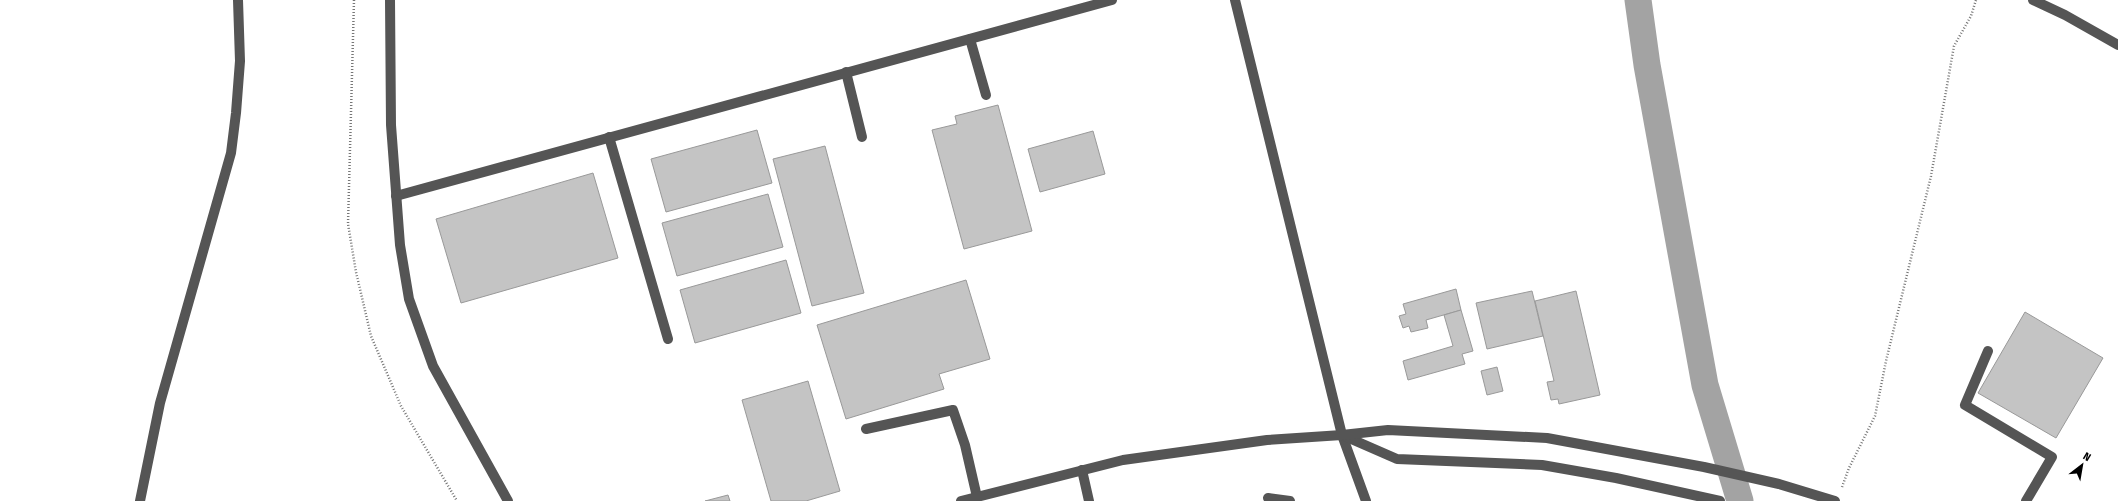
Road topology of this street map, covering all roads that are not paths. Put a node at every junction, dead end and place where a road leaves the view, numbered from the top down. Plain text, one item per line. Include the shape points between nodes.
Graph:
1 (238, 0) edge
2 (390, 0) edge
3 (1112, 0) edge
4 (1235, 0) edge
5 (2033, 0) edge
6 (970, 39) junction
7 (2118, 45) edge
8 (846, 72) junction
9 (986, 95) dead end
10 (610, 137) junction
11 (862, 137) dead end
12 (396, 196) junction
13 (668, 339) dead end
14 (1988, 351) dead end
15 (866, 429) dead end
16 (1342, 435) junction
17 (1082, 470) junction
18 (977, 497) junction
19 (1268, 498) dead end
20 (140, 501) edge
21 (508, 501) edge
22 (961, 501) edge
23 (1089, 501) edge
24 (1290, 501) edge
25 (1366, 501) edge
26 (1720, 501) edge
27 (1835, 501) edge
28 (2026, 501) edge

1 - 20 street via 240,61 231,153 160,403
2 - 12 street via 391,125
3 - 6 street
4 - 16 street
5 - 7 street
6 - 8 street
6 - 9 street
8 - 10 street
8 - 11 street
10 - 12 street
10 - 13 street
12 - 21 street via 400,245 409,299 434,366
14 - 28 street via 1966,405 2052,457
15 - 18 street via 953,410 965,445
16 - 17 street via 1267,440 1123,460
16 - 25 street
16 - 26 street via 1397,459 1542,465
16 - 27 street via 1388,430 1547,438 1704,467 1779,484
17 - 18 street
17 - 23 street
18 - 22 street
19 - 24 street

